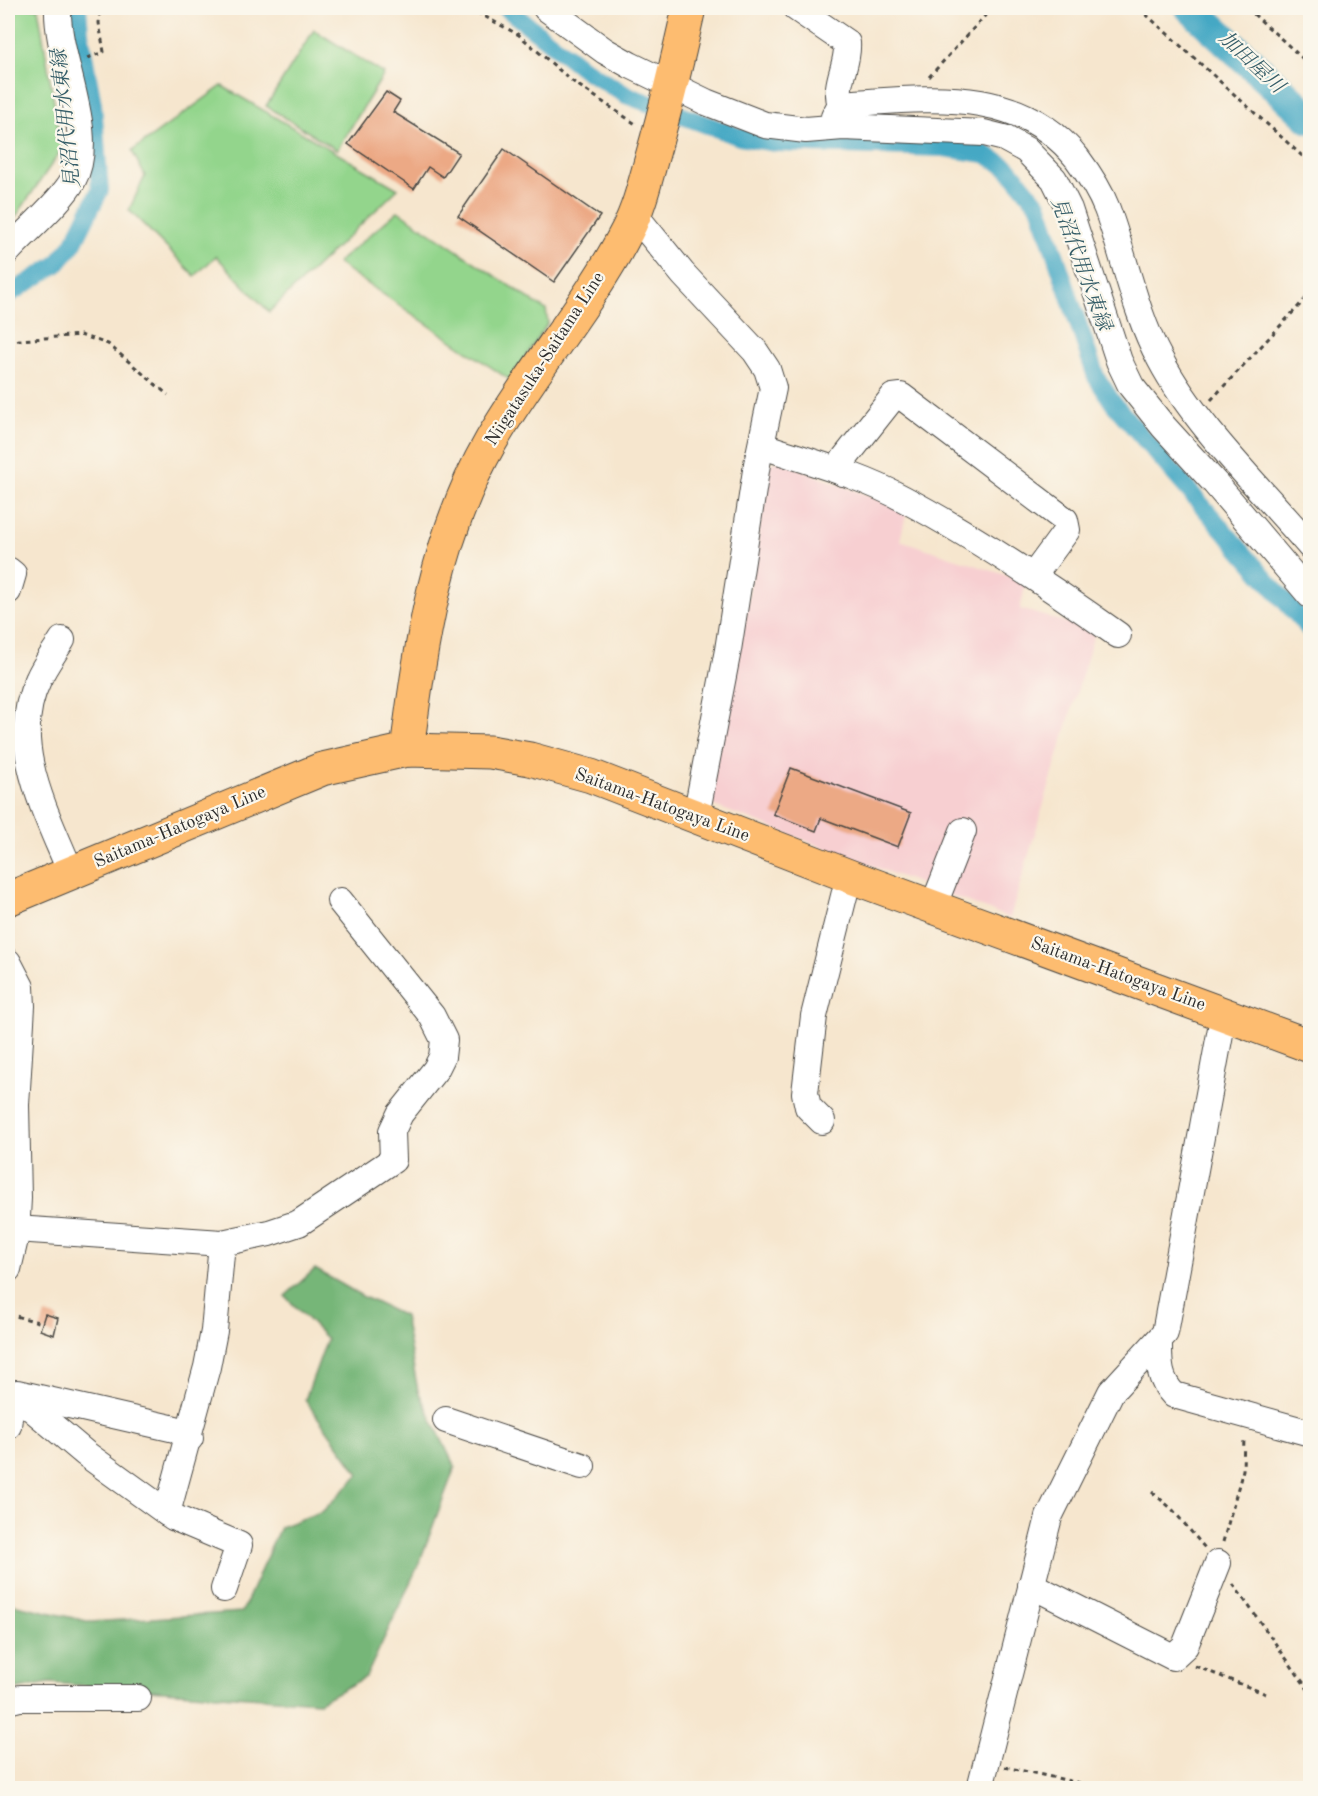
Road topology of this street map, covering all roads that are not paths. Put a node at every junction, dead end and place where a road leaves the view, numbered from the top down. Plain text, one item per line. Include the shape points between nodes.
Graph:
1 (58, 8) edge
2 (546, 8) edge
3 (689, 8) edge
4 (796, 8) edge
5 (671, 88) junction
6 (841, 104) junction
7 (827, 128) junction
8 (634, 214) junction
9 (8, 251) edge
10 (763, 446) junction
11 (843, 473) junction
12 (1311, 546) edge
13 (8, 570) edge
14 (1034, 575) junction
15 (8, 591) edge
16 (1311, 595) edge
17 (1118, 635) dead end
18 (62, 640) dead end
19 (17, 725) edge
20 (407, 750) junction
21 (696, 816) junction
22 (963, 831) dead end
23 (71, 873) junction
24 (849, 876) junction
25 (8, 899) edge
26 (340, 901) dead end
27 (933, 907) junction
28 (8, 962) edge
29 (1224, 1012) junction
30 (1311, 1046) edge
31 (822, 1121) dead end
32 (16, 1229) junction
33 (222, 1243) junction
34 (8, 1269) edge
35 (1159, 1340) junction
36 (9, 1392) edge
37 (446, 1420) dead end
38 (8, 1426) edge
39 (1311, 1433) edge
40 (190, 1438) junction
41 (582, 1466) dead end
42 (167, 1513) junction
43 (1218, 1563) road end
44 (1031, 1585) junction
45 (224, 1589) dead end
46 (138, 1698) dead end
47 (8, 1701) edge
48 (980, 1788) edge

1 - 9 street via 60,38 80,130 79,165 67,188
2 - 5 street via 605,51
3 - 5 main road, Niigatasuka-Saitama Line
4 - 6 street via 847,43 848,55 837,94
5 - 7 street via 765,125 806,130
5 - 8 main road, Niigatasuka-Saitama Line via 650,128
6 - 7 street
6 - 12 street via 918,99 980,102 1019,112 1048,128 1089,174 1106,206 1158,357 1177,389
7 - 16 street via 984,133 1004,138 1039,161 1054,179 1068,209 1119,362 1131,386
8 - 10 street via 767,369 773,388
8 - 20 main road, Niigatasuka-Saitama Line via 602,273 489,443 465,495 446,543 424,627
10 - 11 street
10 - 21 street
11 - 14 street via 904,499
11 - 14 street via 844,459 893,397 901,396 1065,520 1067,530
13 - 15 street via 13,574
14 - 17 street
18 - 19 street
19 - 23 street via 34,782
20 - 21 main road, Saitama-Hatogaya Line via 490,752 530,759
20 - 23 main road, Saitama-Hatogaya Line via 322,769
21 - 24 main road, Saitama-Hatogaya Line
22 - 27 street
23 - 25 main road, Saitama-Hatogaya Line
24 - 27 main road, Saitama-Hatogaya Line
24 - 31 street via 814,1016 808,1107
26 - 33 street via 432,1016 444,1040 442,1057 426,1084 400,1114 392,1131 393,1160 299,1223
27 - 29 main road, Saitama-Hatogaya Line
28 - 32 street via 21,987 22,1006 16,1105
29 - 30 main road, Saitama-Hatogaya Line
29 - 35 street via 1170,1308 1165,1333
32 - 33 street
32 - 34 street
33 - 40 street via 214,1331
35 - 39 street via 1159,1368 1164,1386 1174,1395
35 - 44 street via 1111,1392 1049,1517
36 - 38 street
36 - 40 street via 175,1429
36 - 42 street
37 - 41 street
40 - 42 street
42 - 45 street via 239,1545
43 - 44 street via 1185,1646 1173,1657
44 - 48 street
46 - 47 street

